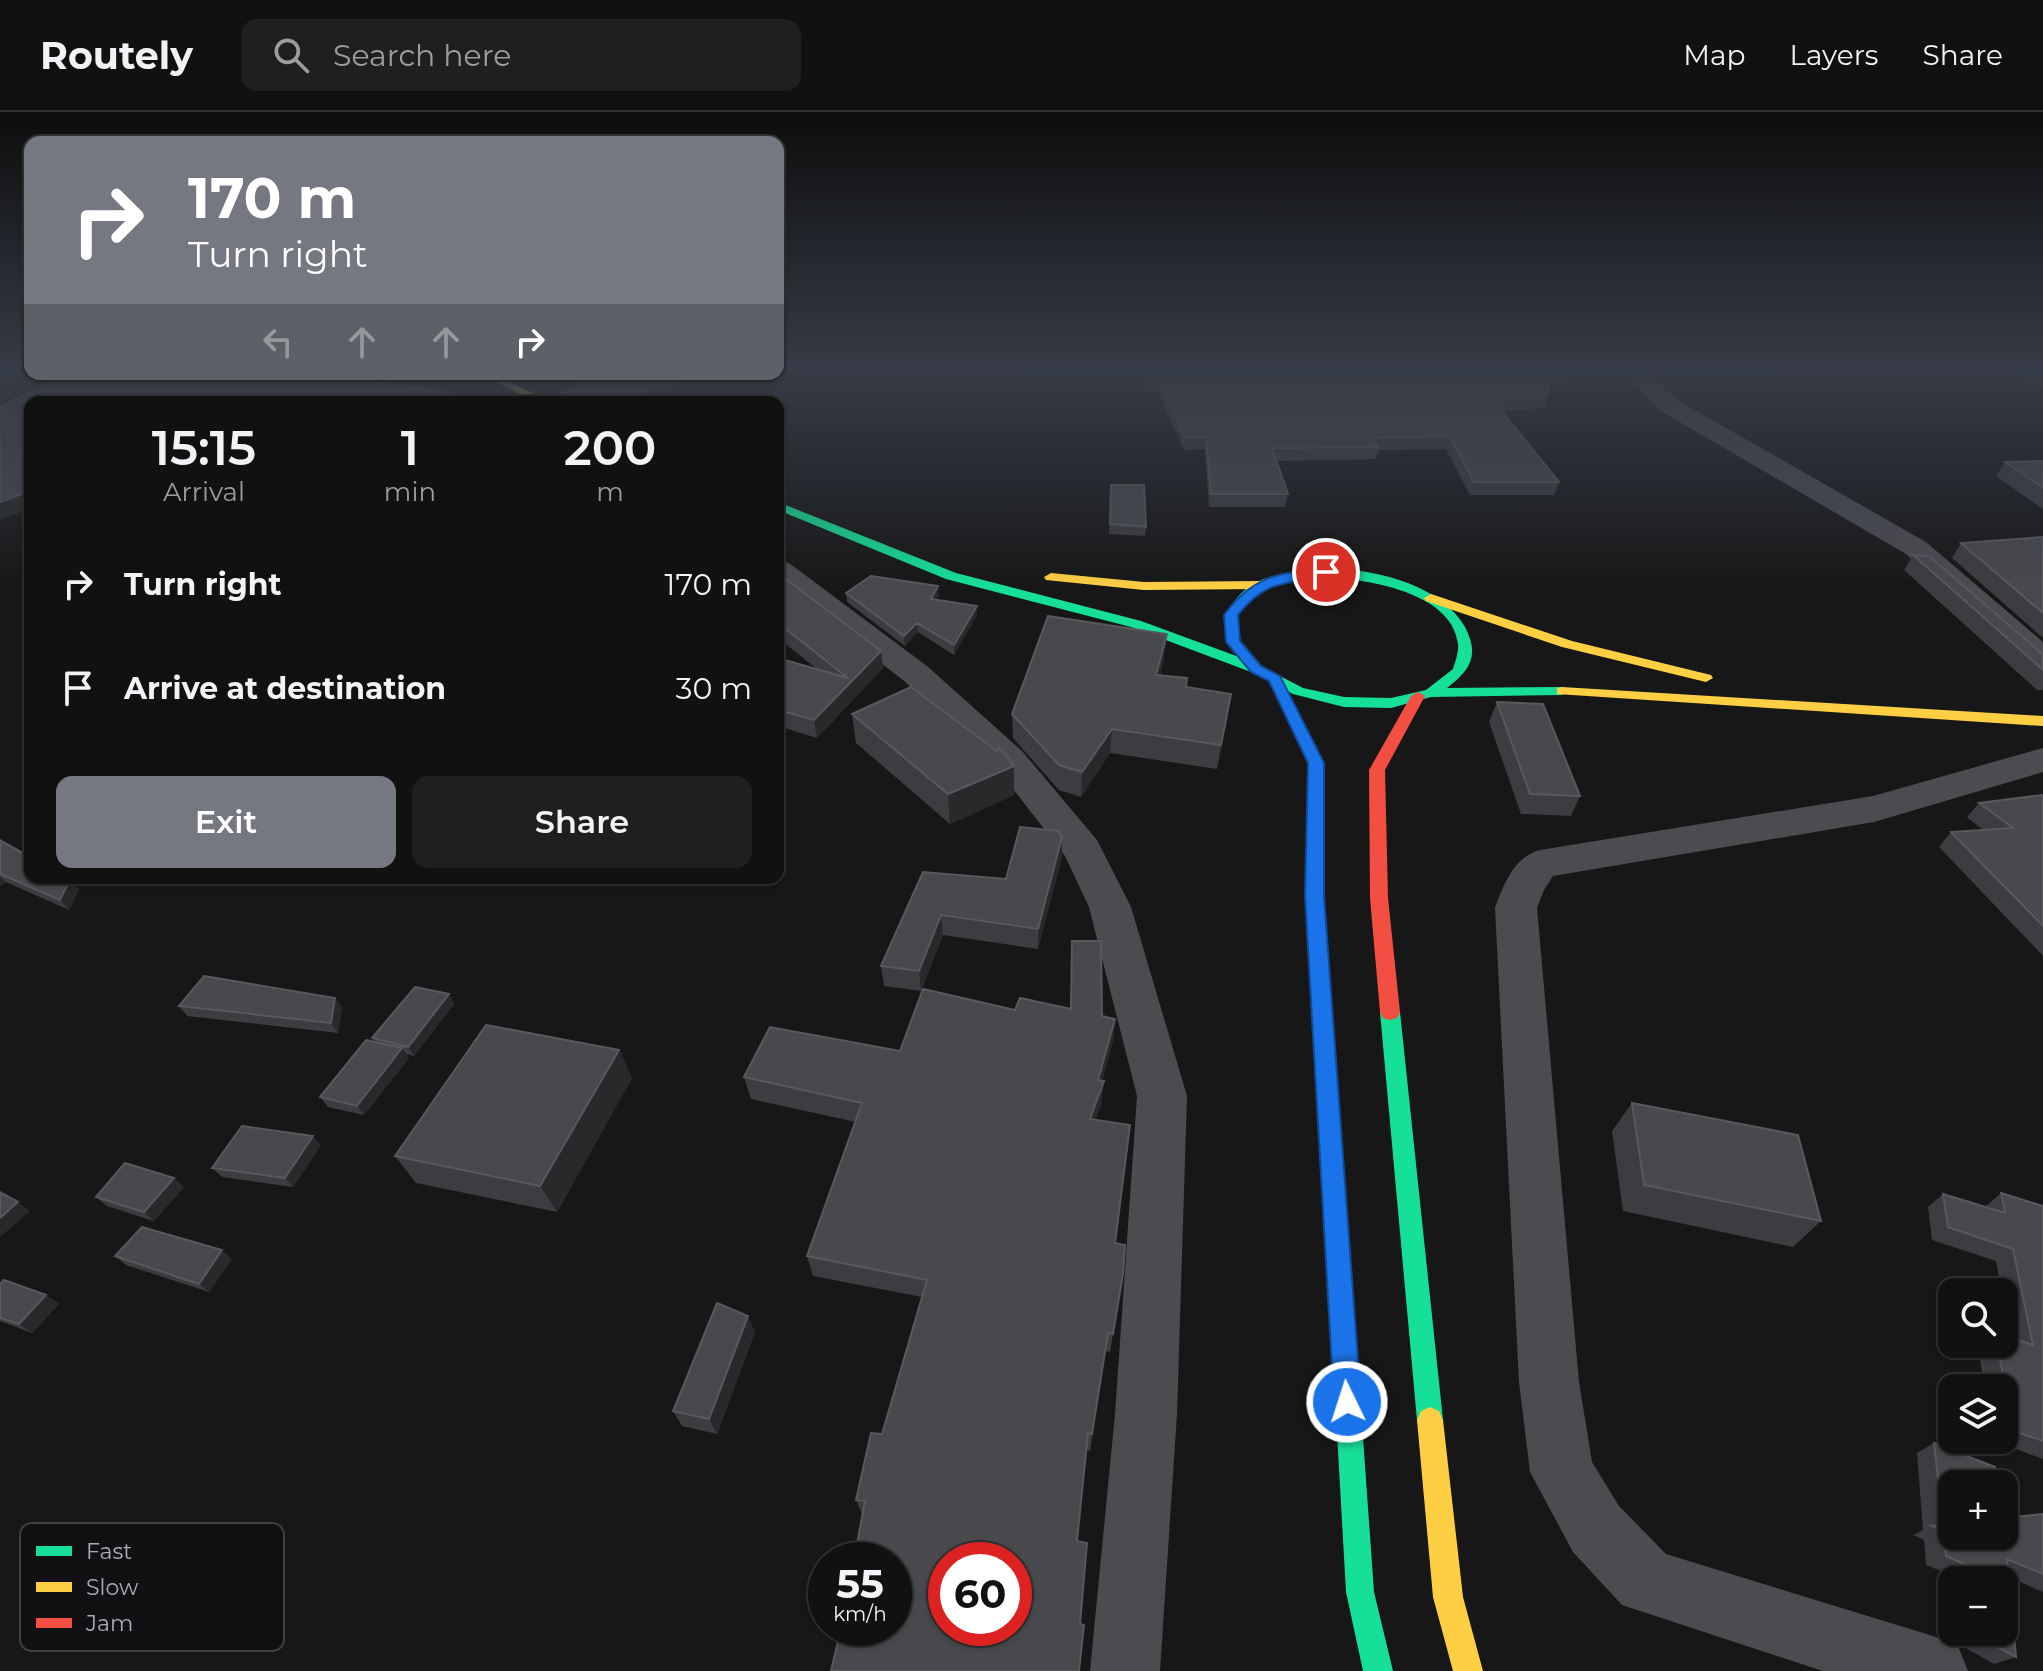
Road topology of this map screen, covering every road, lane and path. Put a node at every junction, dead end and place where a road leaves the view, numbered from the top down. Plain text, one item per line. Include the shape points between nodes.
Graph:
1 (1735, 444) edge
2 (784, 508) edge
3 (898, 554) junction
4 (1002, 569) dead end
5 (784, 574) edge
6 (1032, 574) dead end
7 (1262, 585) junction
8 (1418, 593) junction
9 (2043, 659) edge
10 (1256, 669) junction
11 (1275, 679) junction
12 (1425, 695) junction
13 (1905, 714) junction
14 (2043, 721) edge
15 (2043, 760) edge
16 (1125, 1671) edge
17 (1378, 1671) edge
18 (1468, 1671) edge
19 (1933, 1671) edge

1 - 9 street via 1916,548
2 - 3 main road
3 - 4 main road
3 - 10 main road via 951,576 1136,624
5 - 16 street via 915,673 1009,759 1083,850 1110,907 1162,1096 1146,1414
6 - 7 main road via 1144,586
7 - 8 main road via 1326,572 1374,578
7 - 10 main road via 1231,615 1233,642
8 - 12 main road via 1451,616 1466,644 1460,671
8 - 13 main road via 1596,654
10 - 11 main road
11 - 12 main road via 1298,691 1344,702 1391,703
11 - 17 main road via 1316,763 1315,896 1360,1592
12 - 13 main road via 1555,691
12 - 18 main road via 1377,770 1379,898 1448,1597
13 - 14 main road
15 - 19 street via 1874,809 1540,864 1516,908 1549,1382 1562,1472 1596,1529 1646,1581

